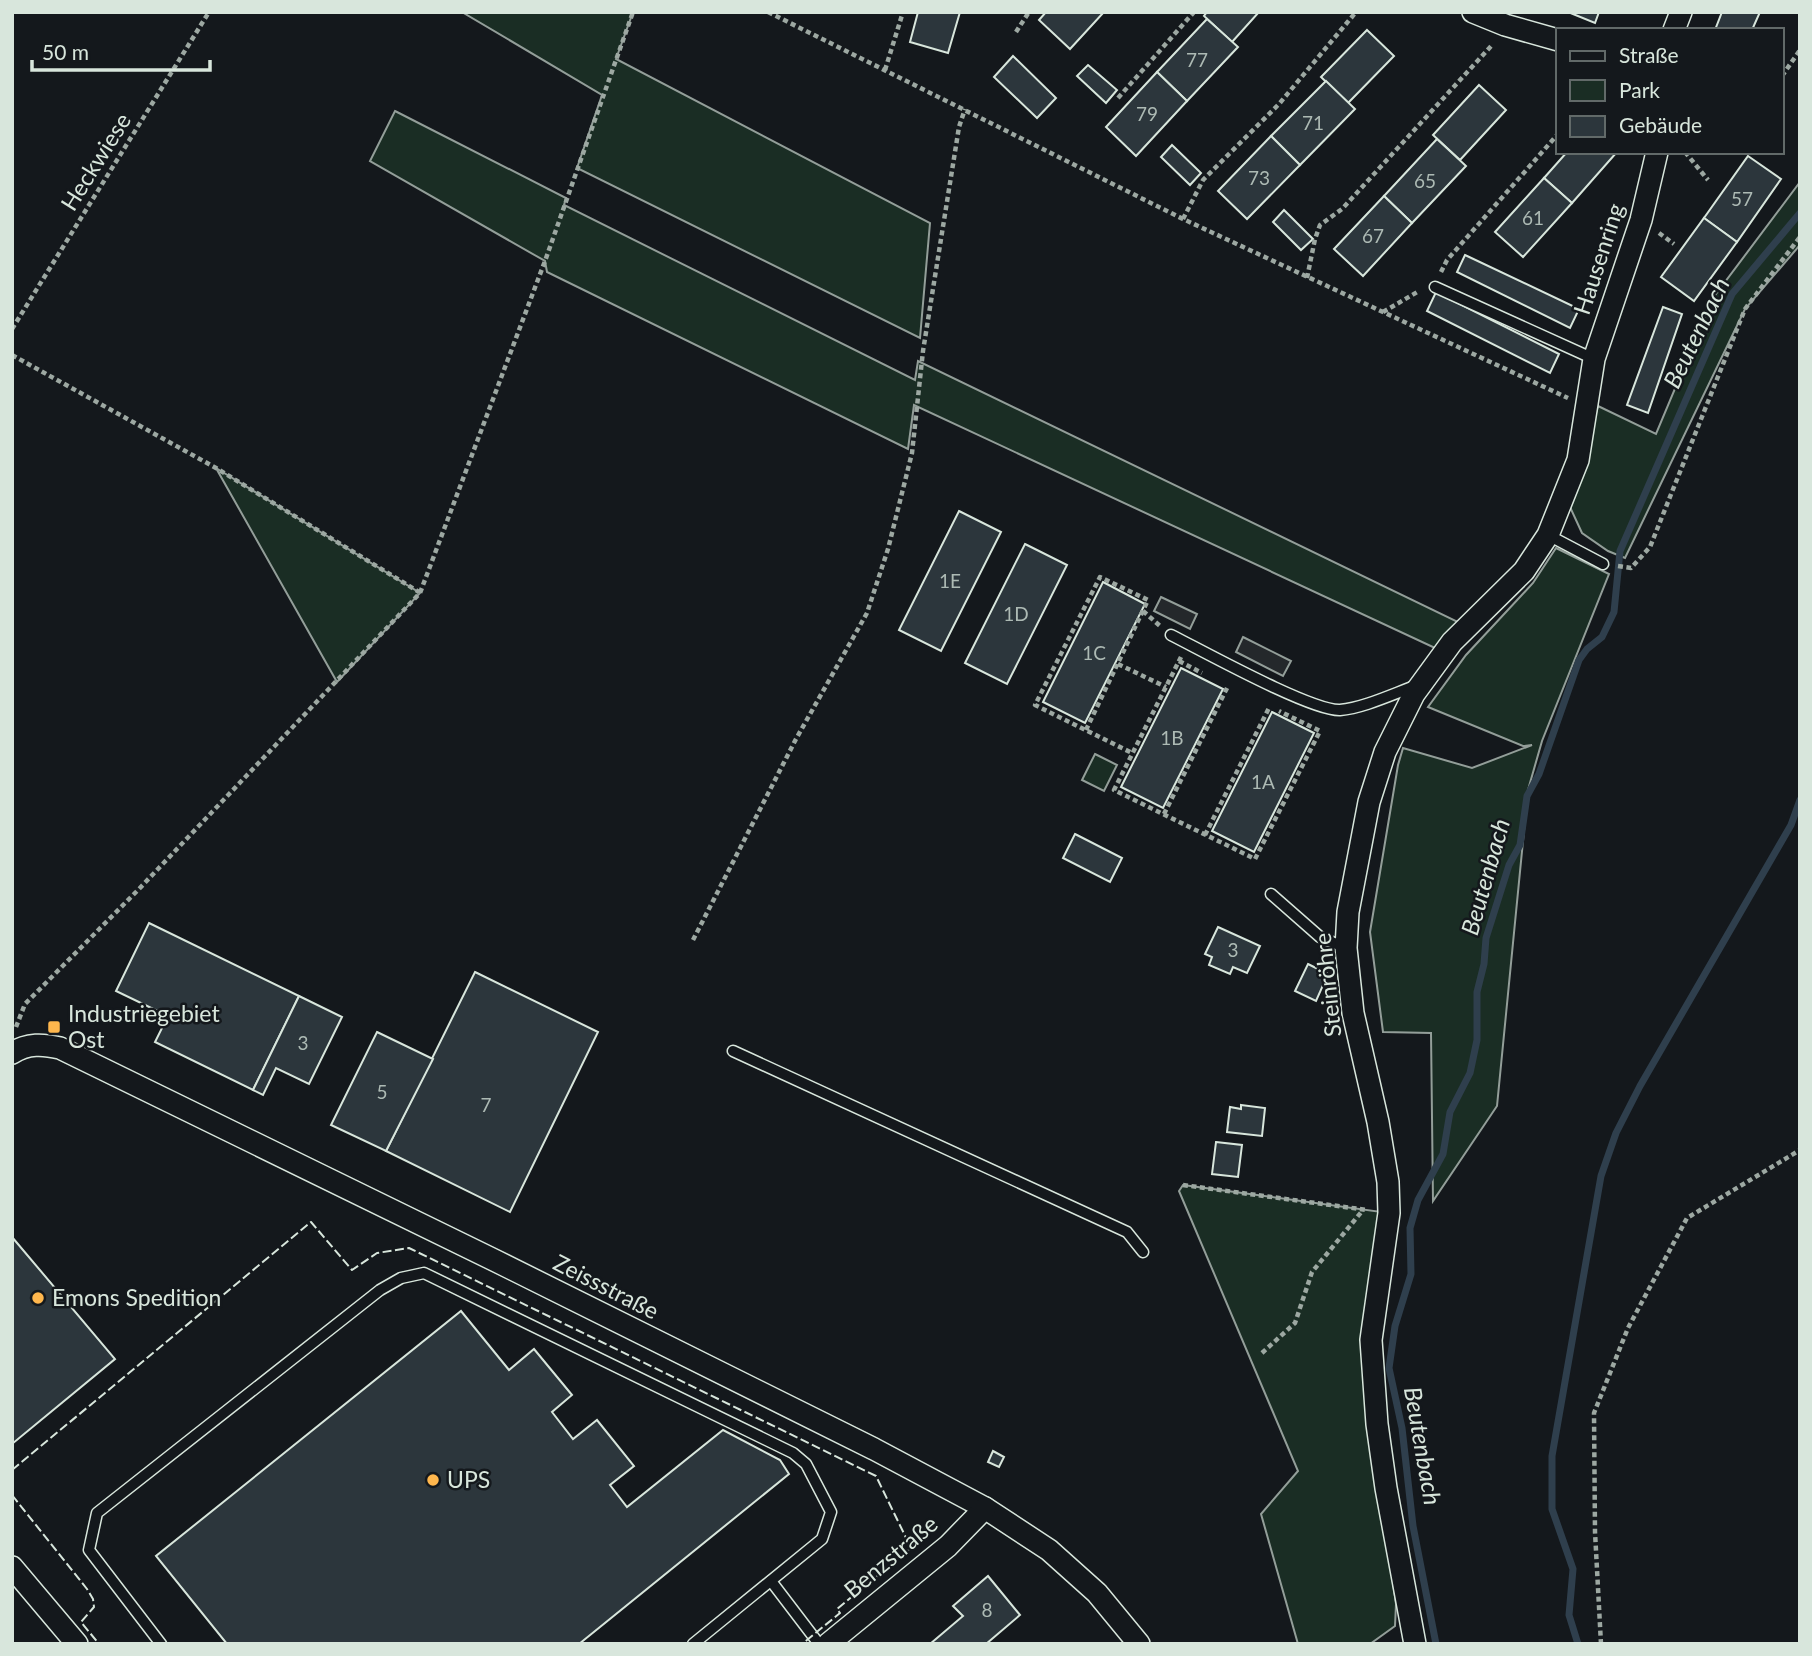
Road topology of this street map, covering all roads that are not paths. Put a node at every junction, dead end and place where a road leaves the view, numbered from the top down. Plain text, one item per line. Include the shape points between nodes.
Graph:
1 (1473, 12) edge
2 (1556, 39) edge
3 (1657, 154) edge
4 (1435, 287) road end
5 (1594, 359) junction
6 (1589, 382) joint
7 (1548, 535) junction
8 (1603, 564) dead end
9 (1171, 635) dead end
10 (1420, 684) junction
11 (1271, 894) dead end
12 (1346, 948) junction
13 (16, 1050) edge
14 (733, 1051) dead end
15 (1143, 1252) dead end
16 (985, 1508) junction
17 (12, 1567) edge
18 (771, 1581) junction
19 (77, 1644) edge
20 (162, 1644) edge
21 (694, 1644) edge
22 (819, 1644) edge
23 (828, 1644) edge
24 (1139, 1644) edge
25 (1415, 1644) edge

1 - 2 street
3 - 5 street, Hausenring via 1641,220
4 - 5 lane
5 - 6 street, Hausenring
6 - 7 street, Steinröhre via 1578,460
7 - 8 lane
7 - 10 street, Steinröhre via 1524,571 1452,642
9 - 10 lane via 1307,701 1339,710
10 - 12 street, Steinröhre via 1385,752 1369,802 1348,912
11 - 12 lane via 1320,937
12 - 25 street, Steinröhre via 1353,1013 1388,1182 1389,1213 1371,1340 1386,1488
13 - 16 street, Zeissstraße via 41,1044 60,1048
14 - 15 lane via 1127,1232
16 - 23 street, Benzstraße via 948,1546
16 - 24 street, Zeissstraße via 1049,1550 1097,1593
17 - 19 street
18 - 20 lane via 822,1539 827,1529 831,1512 806,1464 793,1453 425,1273 401,1278 380,1290 97,1513 89,1550
18 - 21 lane
18 - 22 lane

